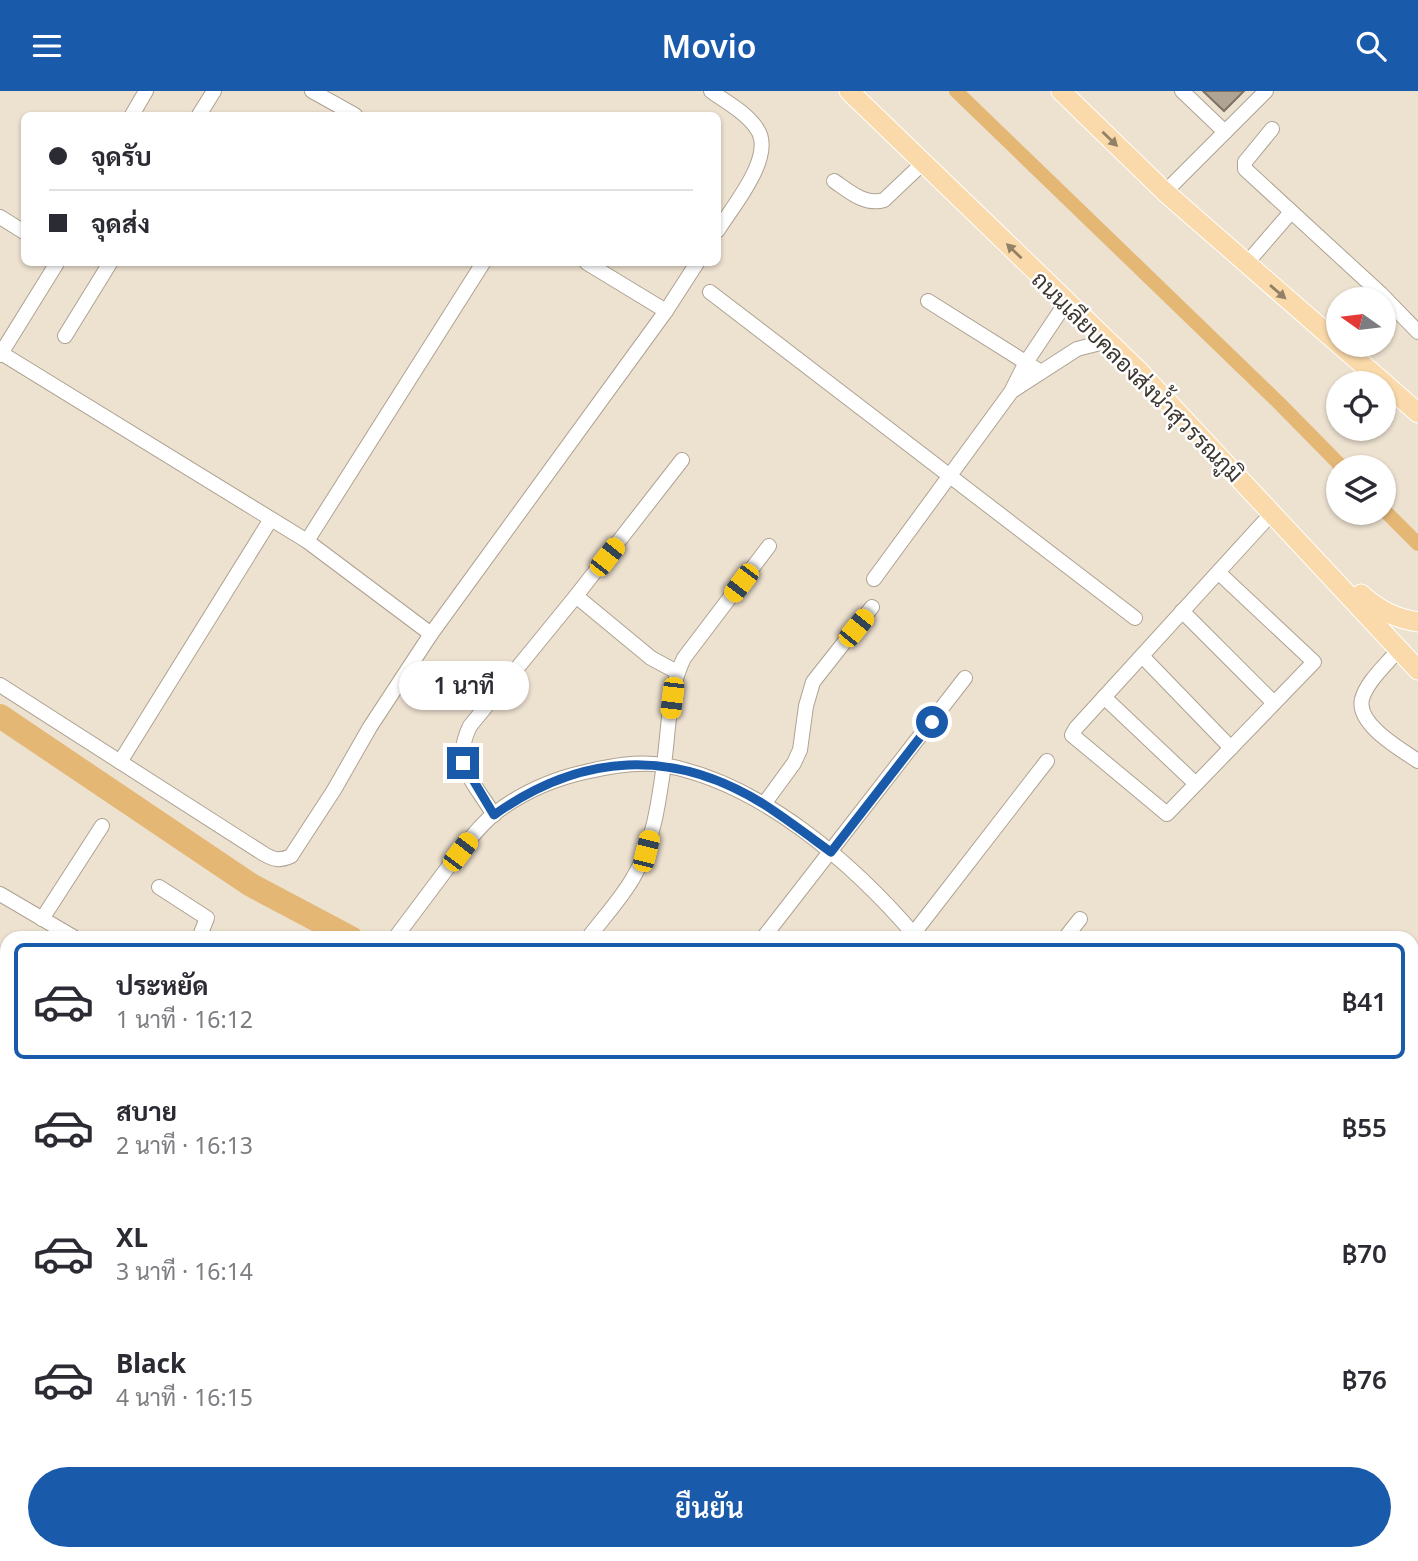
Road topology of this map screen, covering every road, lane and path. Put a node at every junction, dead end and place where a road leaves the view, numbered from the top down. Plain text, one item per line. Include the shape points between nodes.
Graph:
1 (146, 91) edge
2 (214, 91) edge
3 (312, 91) edge
4 (711, 91) edge
5 (849, 91) edge
6 (1061, 91) edge
7 (1182, 91) edge
8 (1266, 91) edge
9 (134, 112) edge
10 (201, 112) edge
11 (350, 112) edge
12 (1272, 129) dead end
13 (1225, 132) junction
14 (923, 163) junction
15 (834, 181) dead end
16 (1165, 192) junction
17 (1291, 212) junction
18 (0, 217) edge
19 (721, 225) edge
20 (21, 230) edge
21 (1246, 264) junction
22 (55, 266) edge
23 (108, 266) edge
24 (481, 266) edge
25 (591, 266) edge
26 (695, 266) edge
27 (710, 292) dead end
28 (928, 301) dead end
29 (1067, 301) junction
30 (666, 311) junction
31 (1418, 332) edge
32 (1326, 333) edge
33 (65, 337) dead end
34 (1108, 341) junction
35 (1, 354) edge
36 (1354, 357) edge
37 (1025, 364) junction
38 (1370, 371) edge
39 (1041, 372) junction
40 (1011, 392) junction
41 (1396, 394) edge
42 (1418, 413) edge
43 (682, 460) dead end
44 (948, 476) junction
45 (1272, 513) junction
46 (271, 519) junction
47 (1293, 535) junction
48 (307, 541) junction
49 (769, 546) dead end
50 (1218, 572) junction
51 (874, 579) dead end
52 (576, 596) junction
53 (872, 607) dead end
54 (1182, 611) junction
55 (1135, 618) dead end
56 (1418, 622) edge
57 (431, 634) junction
58 (1398, 650) junction
59 (1142, 656) junction
60 (1418, 670) edge
61 (677, 672) junction
62 (965, 678) dead end
63 (0, 685) edge
64 (1104, 697) junction
65 (1274, 703) junction
66 (1230, 748) junction
67 (1047, 761) dead end
68 (1418, 761) edge
69 (120, 762) junction
70 (664, 765) junction
71 (1196, 784) junction
72 (764, 804) junction
73 (494, 815) junction
74 (102, 826) dead end
75 (831, 852) junction
76 (159, 887) dead end
77 (0, 894) edge
78 (42, 919) junction
79 (1080, 919) dead end
80 (63, 931) edge
81 (201, 931) edge
82 (400, 931) edge
83 (594, 931) edge
84 (769, 931) edge
85 (908, 931) edge
86 (918, 931) edge
87 (1071, 931) edge

1 - 9 street
2 - 10 street
3 - 11 street
4 - 19 street via 750,120 762,138 756,170
5 - 14 main road, ถนนเลียบคลองส่งน้ำสุวรรณภูมิ
6 -> 16 main road
7 - 13 street
8 - 13 street
12 - 17 street via 1245,162 1245,169
13 - 16 street
14 - 15 street via 876,203
29 -> 14 main road, ถนนเลียบคลองส่งน้ำสุวรรณภูมิ
16 - 21 main road
17 - 21 street
17 - 31 street
18 - 20 street
21 -> 32 main road
22 - 35 street
23 - 33 street
24 - 48 street
25 - 30 street
26 - 30 street
27 - 44 street
28 - 37 street
29 - 34 main road, ถนนเลียบคลองส่งน้ำสุวรรณภูมิ
29 - 37 street
30 - 57 street
34 - 39 street via 1077,349
34 - 45 main road, ถนนเลียบคลองส่งน้ำสุวรรณภูมิ
35 - 46 street
36 - 38 main road
37 - 39 street
37 - 40 street
39 - 40 street
40 - 44 street
41 - 42 main road
43 - 52 street
44 - 51 street
44 - 55 street
45 - 47 main road, ถนนเลียบคลองส่งน้ำสุวรรณภูมิ
45 - 50 street
46 - 48 street
46 - 69 street
47 - 56 main road via 1382,612
47 - 58 main road, ถนนเลียบคลองส่งน้ำสุวรรณภูมิ
48 - 57 street
49 - 61 street
50 - 54 street
50 - 65 street via 1314,662
52 - 61 street via 651,657
52 - 73 street via 464,738 463,763
53 - 72 street via 813,682 800,750
54 - 59 street
54 - 65 street
57 - 69 street via 291,856 282,860 272,859
58 - 60 main road, ถนนเลียบคลองส่งน้ำสุวรรณภูมิ
58 - 68 street via 1369,686 1362,699 1363,714
59 - 64 street
59 - 66 street
61 - 70 street
62 - 75 street
63 - 69 street
64 - 71 street
64 - 71 street via 1072,735 1167,814
65 - 66 street
66 - 71 street
67 - 86 street
70 - 72 street via 725,784
70 - 73 street via 613,765 566,776
70 - 83 street via 646,851 635,876
72 - 75 street
73 - 82 street via 474,833
74 - 78 street
75 - 84 street
75 - 85 street via 870,886
76 - 81 street via 200,911 206,918
77 - 78 street
78 - 80 street
79 - 87 street

